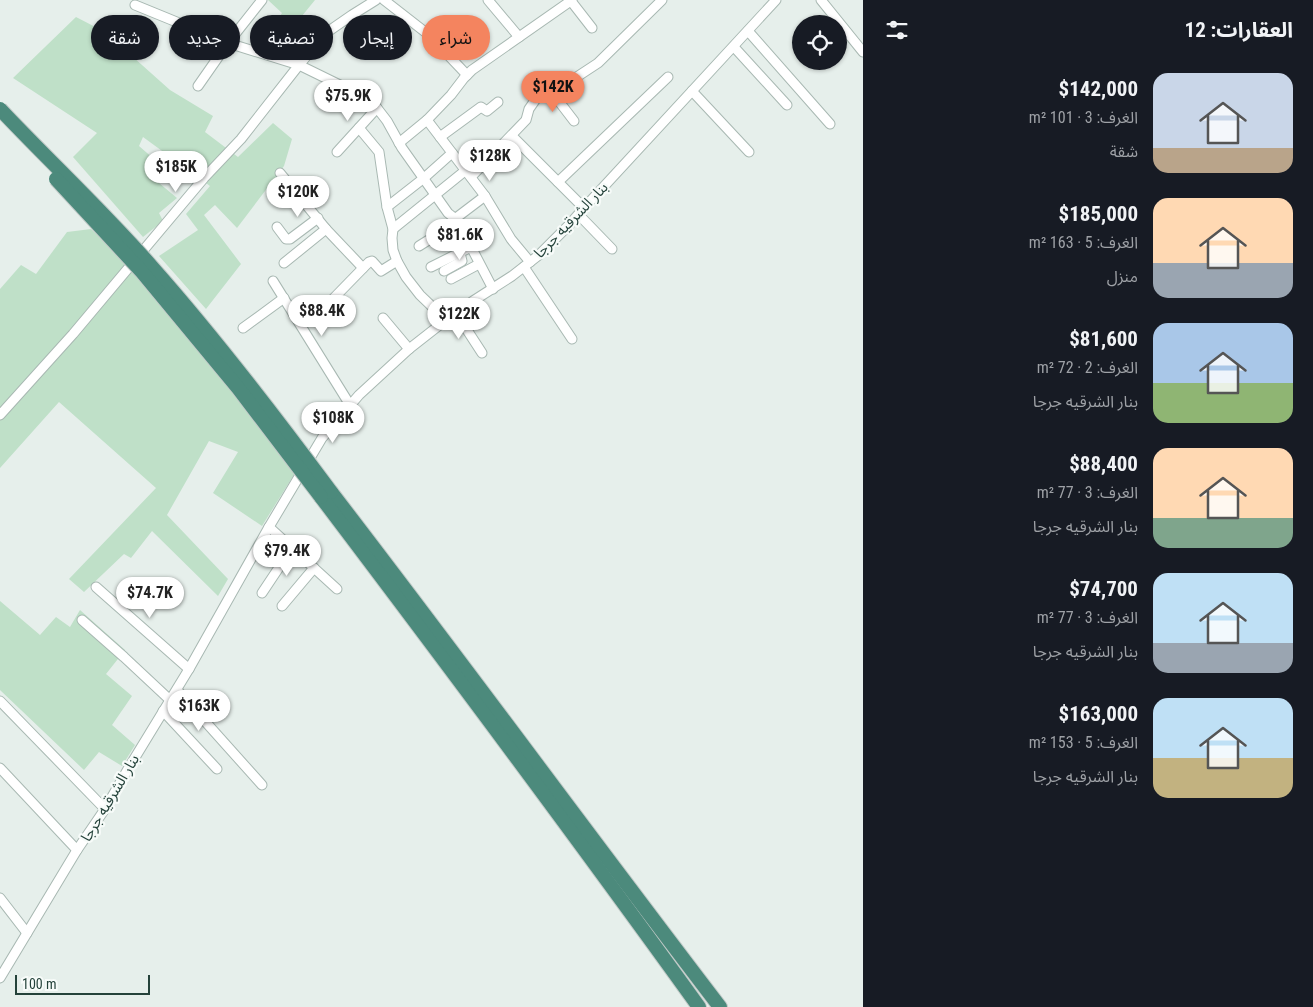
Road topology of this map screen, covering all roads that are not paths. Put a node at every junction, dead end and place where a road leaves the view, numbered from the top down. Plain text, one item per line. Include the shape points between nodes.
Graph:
1 (262, 0) edge
2 (376, 0) edge
3 (384, 0) edge
4 (488, 0) edge
5 (572, 0) edge
6 (662, 0) edge
7 (776, 0) edge
8 (821, 0) edge
9 (134, 5) dead end
10 (169, 19) edge
11 (240, 27) edge
12 (592, 28) dead end
13 (748, 31) junction
14 (519, 37) junction
15 (240, 46) edge
16 (734, 46) junction
17 (863, 52) edge
18 (216, 60) edge
19 (299, 64) junction
20 (467, 75) junction
21 (668, 77) dead end
22 (198, 86) dead end
23 (551, 91) junction
24 (692, 91) junction
25 (498, 102) dead end
26 (787, 105) dead end
27 (377, 108) junction
28 (0, 109) edge
29 (426, 120) junction
30 (574, 121) dead end
31 (0, 122) edge
32 (830, 124) dead end
33 (359, 128) junction
34 (512, 136) junction
35 (440, 138) junction
36 (399, 143) junction
37 (337, 152) dead end
38 (749, 152) dead end
39 (452, 153) junction
40 (280, 173) dead end
41 (468, 174) junction
42 (424, 178) junction
43 (558, 182) junction
44 (435, 195) junction
45 (485, 196) junction
46 (387, 207) junction
47 (581, 211) junction
48 (318, 218) junction
49 (456, 219) junction
50 (277, 227) dead end
51 (326, 229) junction
52 (393, 229) junction
53 (418, 246) dead end
54 (471, 247) junction
55 (612, 249) dead end
56 (460, 253) junction
57 (397, 261) junction
58 (284, 263) dead end
59 (479, 264) junction
60 (527, 265) junction
61 (431, 267) dead end
62 (363, 268) junction
63 (444, 271) dead end
64 (451, 279) dead end
65 (273, 281) dead end
66 (493, 289) junction
67 (284, 298) junction
68 (327, 305) dead end
69 (456, 313) junction
70 (383, 318) dead end
71 (446, 320) junction
72 (243, 328) dead end
73 (572, 339) dead end
74 (409, 349) junction
75 (482, 353) dead end
76 (350, 405) junction
77 (0, 416) edge
78 (326, 495) junction
79 (269, 527) junction
80 (292, 548) junction
81 (314, 568) junction
82 (96, 588) dead end
83 (337, 588) dead end
84 (262, 593) dead end
85 (282, 606) dead end
86 (82, 620) dead end
87 (189, 669) junction
88 (177, 690) junction
89 (170, 700) junction
90 (0, 702) edge
91 (163, 711) junction
92 (0, 768) edge
93 (217, 769) dead end
94 (262, 785) dead end
95 (105, 809) junction
96 (77, 850) junction
97 (0, 898) edge
98 (27, 933) junction
99 (0, 977) edge
100 (698, 1007) edge
101 (720, 1007) edge

1 - 11 street
2 - 19 street via 326,33
3 - 20 street via 429,35
4 - 14 street
5 - 12 street
5 - 14 street
6 - 23 street via 598,62
7 - 13 street, بنار الشرقيه جرجا
8 - 17 street
9 - 10 street
13 - 16 street, بنار الشرقيه جرجا
13 - 32 street
14 - 20 street
15 - 19 street
16 - 24 street, بنار الشرقيه جرجا
16 - 26 street
18 - 22 street
19 - 27 street via 365,98
19 - 77 street via 241,139
20 - 29 street
21 - 43 street
23 - 30 street
23 - 34 street via 538,96 526,120
24 - 38 street
24 - 47 street, بنار الشرقيه جرجا
25 - 35 street via 487,110 481,107
27 - 33 street
27 - 36 street
28 - 78 highway, bridge via 153,268 276,419
29 - 35 street
29 - 36 street
31 - 78 highway, bridge via 142,272
33 - 37 street
33 - 46 street via 379,152
34 - 41 street
34 - 43 street
35 - 39 street
36 - 42 street
39 - 41 street
39 - 42 street
40 - 48 street
41 - 44 street
41 - 45 street
42 - 44 street
42 - 46 street
43 - 47 street
44 - 49 street
44 - 52 street
45 - 49 street
45 - 60 street
46 - 52 street
47 - 55 street
47 - 60 street, بنار الشرقيه جرجا
48 - 50 street via 290,239 286,239
48 - 51 street
49 - 53 street
49 - 54 street
51 - 58 street
51 - 62 street
52 - 57 street via 393,250
54 - 56 street
54 - 59 street
56 - 61 street
56 - 63 street via 463,260
57 - 62 street via 381,271 372,261
57 - 71 street via 420,295
59 - 64 street
59 - 66 street
60 - 66 street, بنار الشرقيه جرجا
60 - 73 street
62 - 68 street
65 - 67 street
66 - 69 street, بنار الشرقيه جرجا
67 - 72 street
67 - 76 street
69 - 71 street, بنار الشرقيه جرجا
69 - 75 street
70 - 74 street
71 - 74 street, بنار الشرقيه جرجا
74 - 76 street, بنار الشرقيه جرجا
76 - 79 street, بنار الشرقيه جرجا via 322,438
78 - 100 highway
78 - 101 highway via 418,606
79 - 80 street
79 - 87 street, بنار الشرقيه جرجا
80 - 81 street
80 - 84 street
81 - 83 street
81 - 85 street
82 - 87 street
86 - 89 street
87 - 88 street, بنار الشرقيه جرجا
88 - 89 street, بنار الشرقيه جرجا
88 - 94 street
89 - 91 street, بنار الشرقيه جرجا
90 - 95 street
91 - 93 street
91 - 95 street, بنار الشرقيه جرجا
92 - 96 street
95 - 96 street, بنار الشرقيه جرجا
96 - 98 street, بنار الشرقيه جرجا
97 - 98 street
98 - 99 street, بنار الشرقيه جرجا

